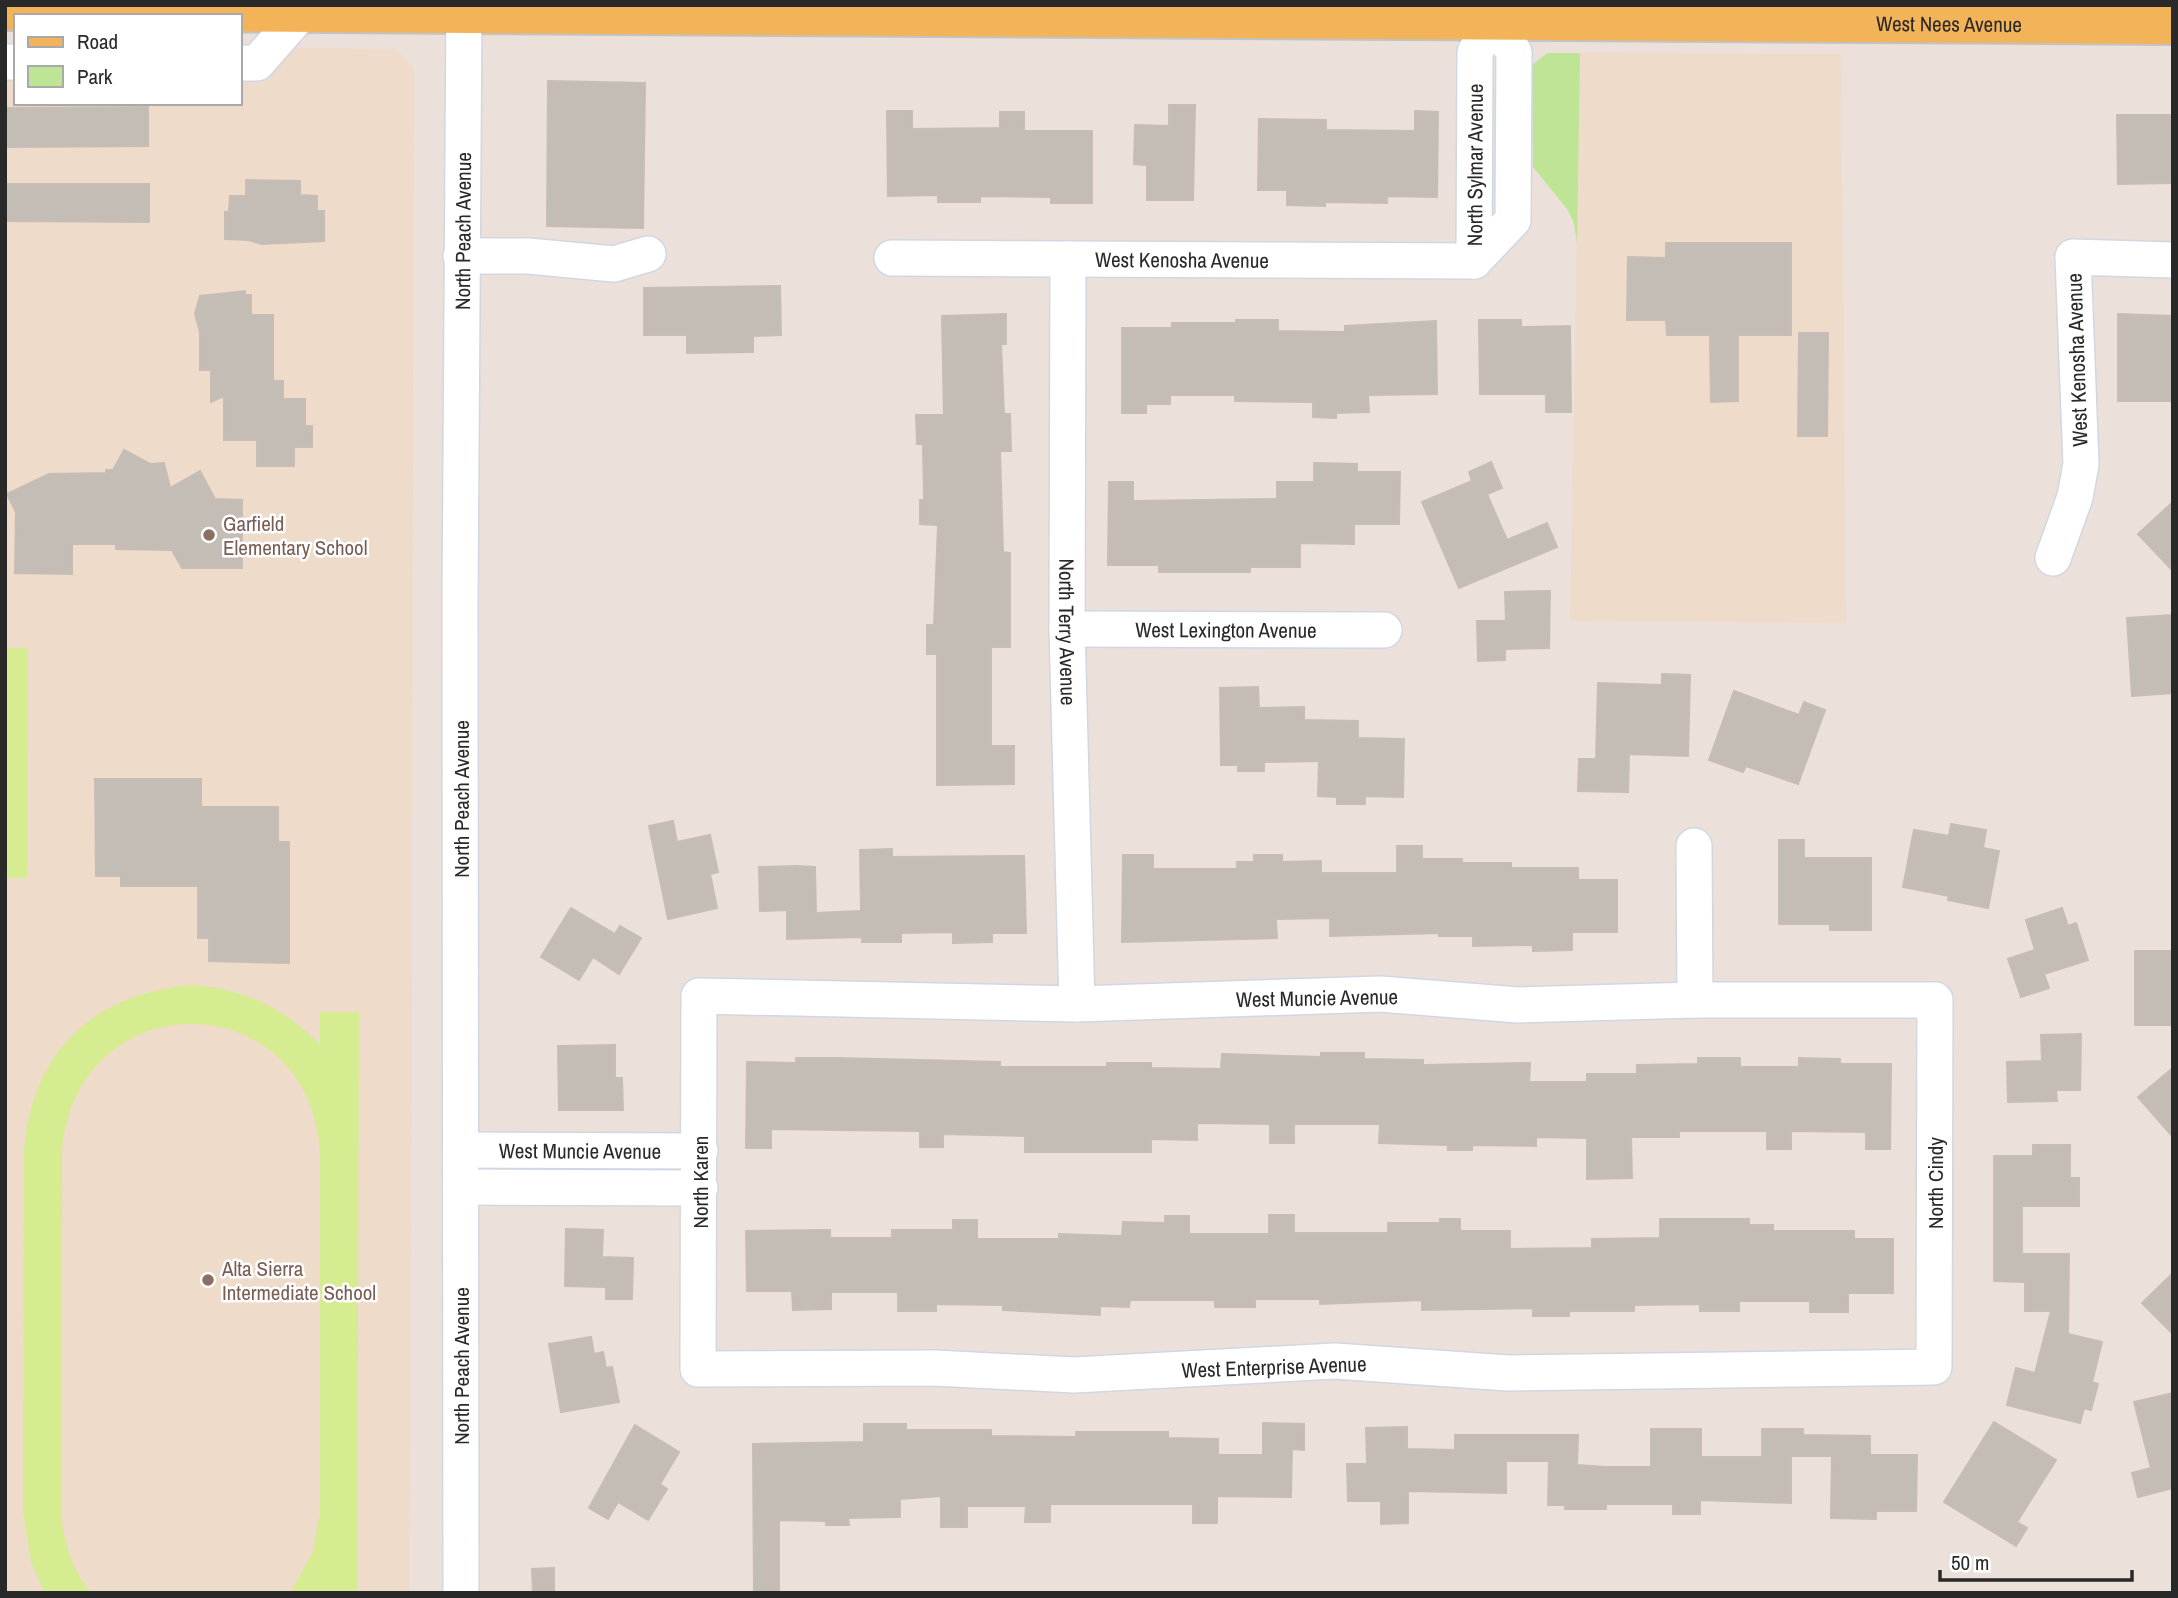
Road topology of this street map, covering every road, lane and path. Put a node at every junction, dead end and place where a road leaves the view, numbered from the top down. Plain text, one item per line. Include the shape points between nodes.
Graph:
1 (464, 9) edge
2 (5, 10) edge
3 (302, 12) junction
4 (1492, 13) edge
5 (2173, 25) edge
6 (242, 63) edge
7 (648, 254) dead end
8 (461, 256) junction
9 (892, 258) dead end
10 (1068, 259) junction
11 (2173, 260) edge
12 (1475, 261) joint
13 (2053, 558) dead end
14 (1067, 629) junction
15 (1384, 630) dead end
16 (1694, 846) dead end
17 (699, 996) joint
18 (1695, 1000) junction
19 (1935, 1000) joint
20 (1077, 1004) junction
21 (461, 1150) junction
22 (701, 1151) junction
23 (461, 1186) junction
24 (700, 1188) junction
25 (1934, 1367) joint
26 (698, 1369) joint
27 (461, 1593) edge

1 - 3 main road, West Nees Avenue
1 - 4 main road, West Nees Avenue
1 - 8 street, North Peach Avenue
2 - 3 main road, West Nees Avenue
3 - 6 street via 257,63
4 - 5 main road, West Nees Avenue
4 - 12 street, North Sylmar Avenue via 1475,52
7 - 8 street via 614,264
8 - 21 street, North Peach Avenue
9 - 10 street, West Kenosha Avenue
10 - 12 street, West Kenosha Avenue
10 - 14 street, North Terry Avenue
11 - 13 street, West Kenosha Avenue via 2073,257 2081,464 2075,497
14 - 15 street, West Lexington Avenue
14 - 20 street, North Terry Avenue
16 - 18 street
17 - 20 street, West Muncie Avenue
17 - 22 street, North Karen
18 - 19 street, West Muncie Avenue
18 - 20 street, West Muncie Avenue via 1518,1005 1380,994
19 - 25 street, North Cindy
21 - 22 street, West Muncie Avenue
21 - 23 street, North Peach Avenue
22 - 24 street, North Karen
23 - 24 street, West Muncie Avenue
23 - 27 street, North Peach Avenue
24 - 26 street, North Karen
25 - 26 street, West Enterprise Avenue via 1508,1373 1335,1361 1074,1375 934,1368

